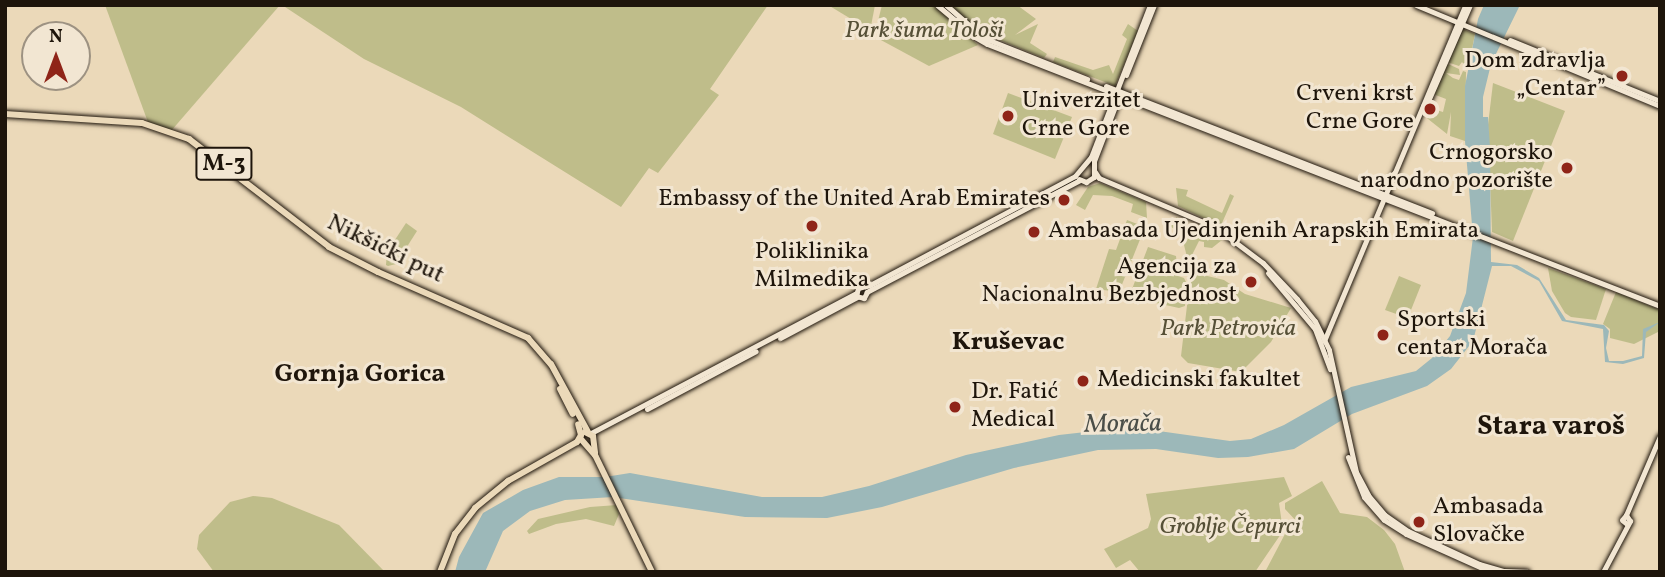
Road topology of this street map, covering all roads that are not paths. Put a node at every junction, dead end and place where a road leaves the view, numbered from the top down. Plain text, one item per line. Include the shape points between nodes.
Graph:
1 (937, 5) edge
2 (946, 5) edge
3 (1152, 5) edge
4 (1416, 5) edge
5 (1468, 5) edge
6 (1463, 24) junction
7 (1118, 92) junction
8 (1660, 103) edge
9 (5, 116) edge
10 (1084, 165) junction
11 (1094, 170) junction
12 (1077, 173) junction
13 (1080, 180) junction
14 (1092, 180) junction
15 (1386, 197) junction
16 (866, 290) junction
17 (857, 295) junction
18 (1660, 305) edge
19 (1315, 321) junction
20 (1331, 323) junction
21 (1323, 341) junction
22 (1318, 352) dead end
23 (1326, 353) junction
24 (1336, 386) junction
25 (1660, 436) edge
26 (587, 439) junction
27 (1492, 570) edge
28 (442, 572) edge
29 (652, 572) edge
30 (1527, 572) edge
31 (1603, 572) edge

1 - 7 main road via 982,41
2 - 7 main road via 989,40
3 - 7 main road
4 - 6 main road
5 - 6 main road
6 - 8 main road
6 - 15 main road
7 - 10 main road
7 - 11 main road
7 - 15 main road
9 - 26 main road, Nikšićki put / M-3 via 136,122 178,134 205,149 311,235 378,272 523,337 551,371
10 - 11 main road
10 - 12 main road
11 - 14 main road
11 - 19 main road via 1099,178 1215,227 1268,268
12 - 13 main road
12 - 16 main road
13 - 14 main road
13 - 16 main road
14 - 21 main road via 1191,218 1230,241 1268,272
15 - 18 main road
15 - 20 main road
16 - 17 main road via 858,288
16 - 17 main road via 864,298
17 - 26 main road
19 - 20 main road
19 - 21 main road
20 - 21 main road
21 - 23 main road
21 - 24 main road
22 - 23 main road
23 - 24 main road
24 - 27 main road via 1352,466 1364,497 1389,524 1446,554
25 - 31 main road
26 - 28 main road via 491,497 455,541
26 - 29 main road, M-3
27 - 30 main road

